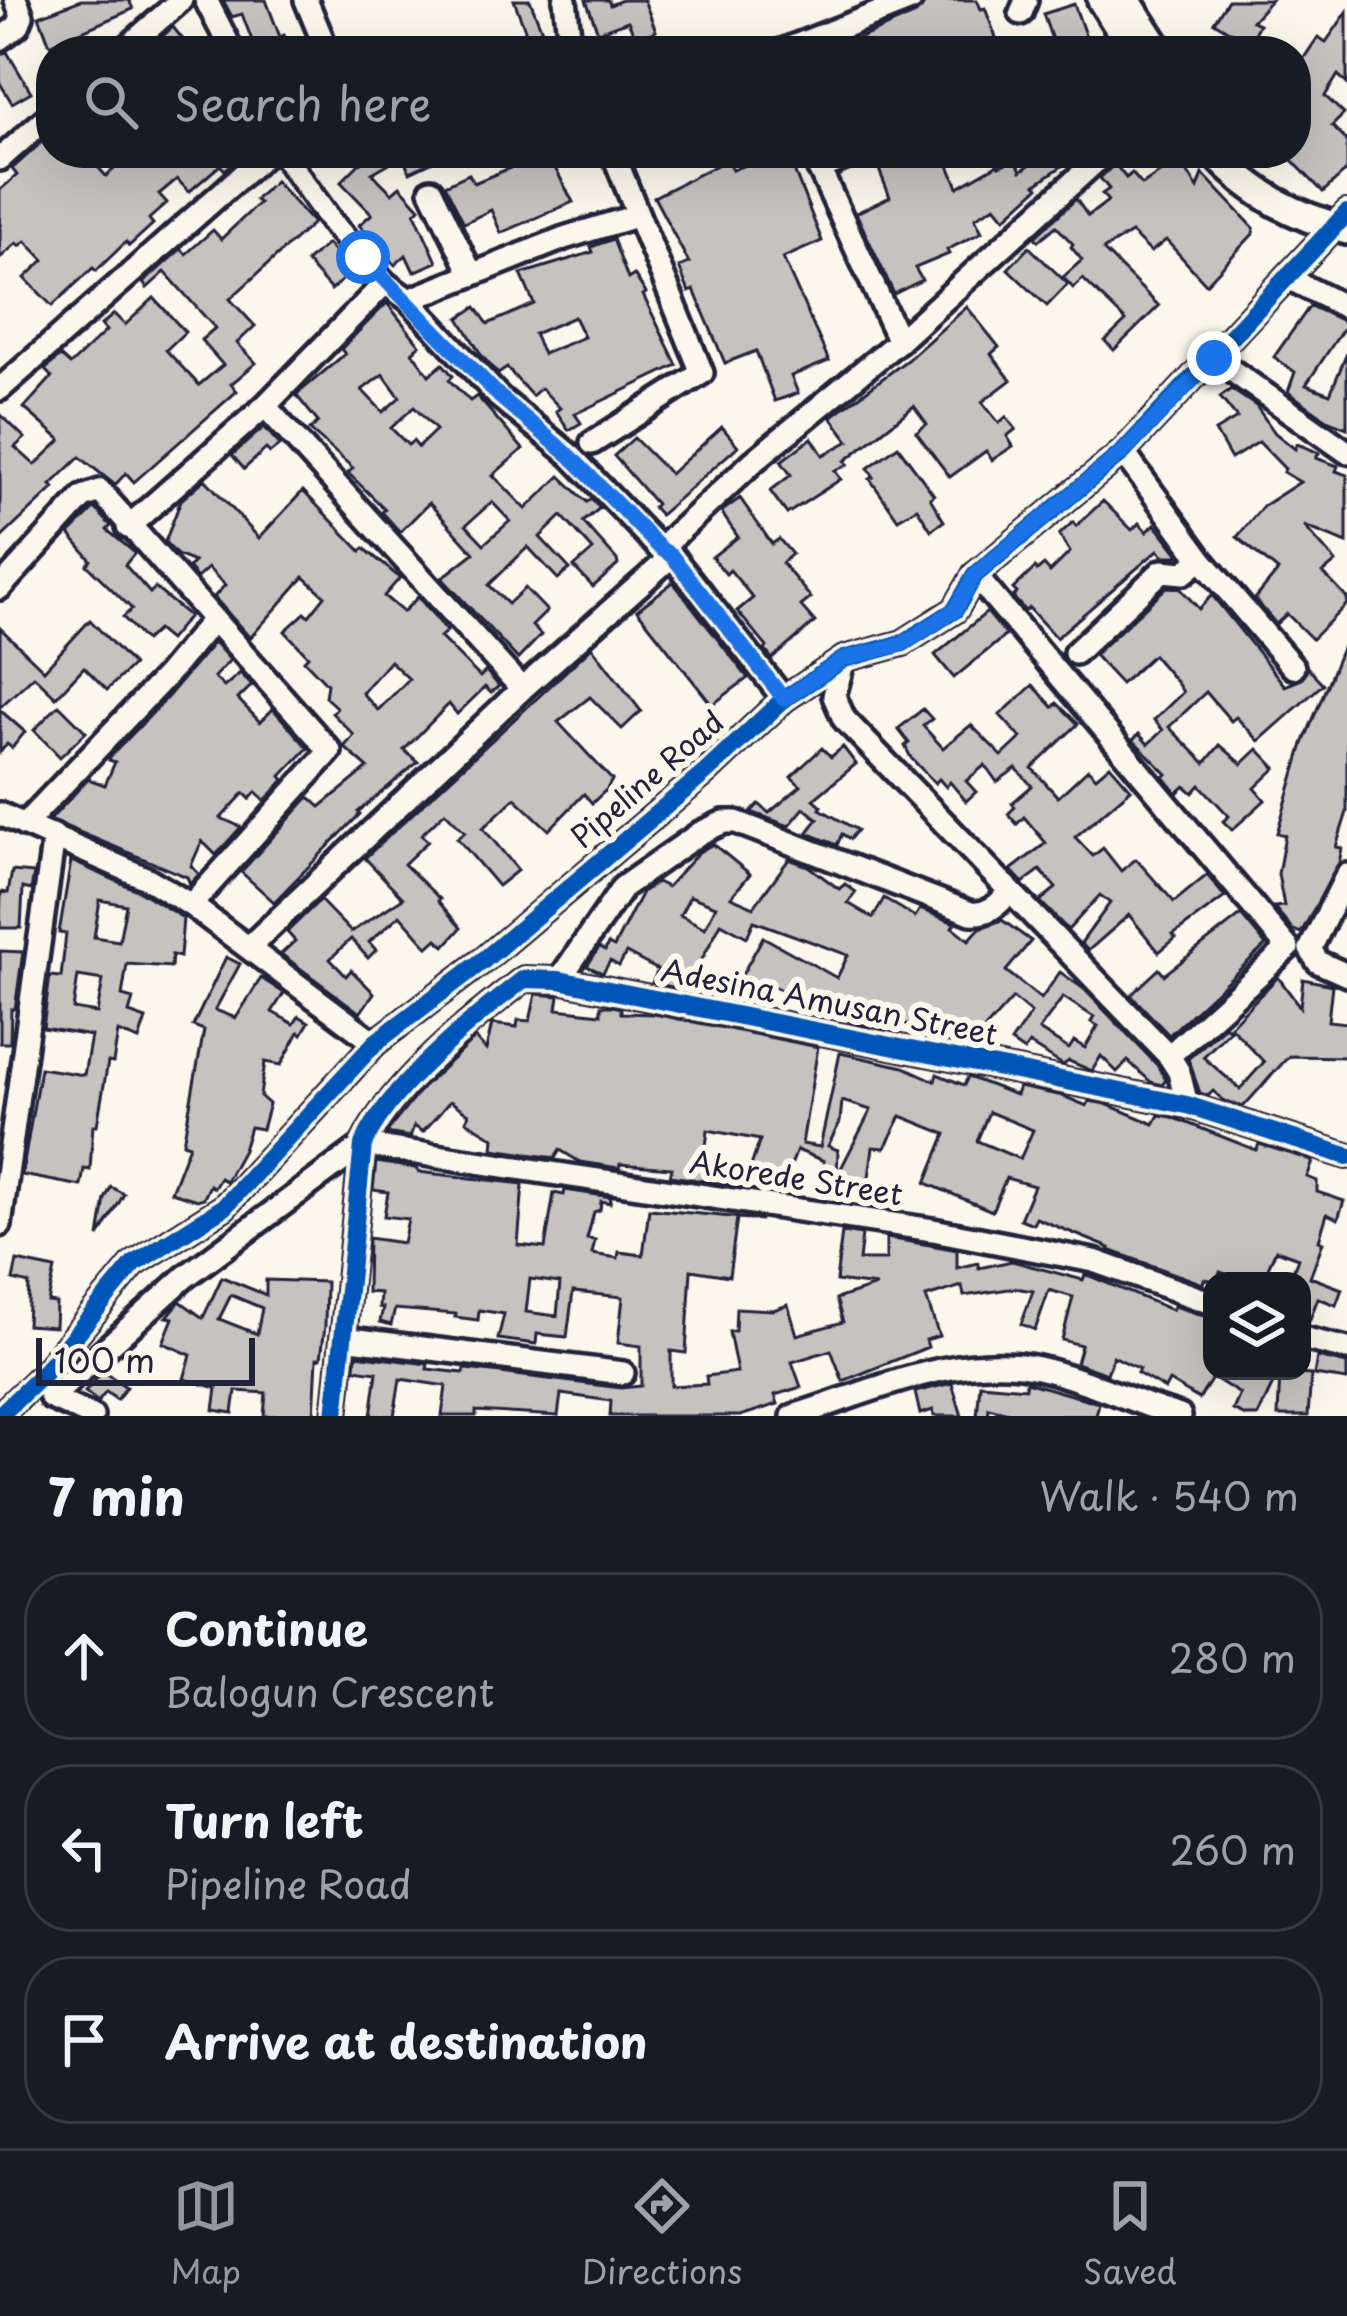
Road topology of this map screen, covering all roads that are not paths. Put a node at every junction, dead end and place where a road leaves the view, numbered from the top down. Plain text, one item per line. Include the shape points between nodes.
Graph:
1 (16, 0) edge
2 (181, 0) edge
3 (206, 0) edge
4 (306, 0) edge
5 (565, 0) edge
6 (911, 0) edge
7 (1102, 0) edge
8 (1126, 0) edge
9 (140, 36) edge
10 (224, 36) edge
11 (322, 36) edge
12 (570, 36) edge
13 (820, 36) edge
14 (1125, 36) edge
15 (1149, 36) edge
16 (0, 39) edge
17 (36, 127) edge
18 (0, 159) edge
19 (250, 168) edge
20 (293, 168) edge
21 (618, 168) edge
22 (819, 168) edge
23 (1089, 168) edge
24 (1230, 168) edge
25 (1256, 168) edge
26 (431, 190) dead end
27 (636, 216) junction
28 (1344, 220) edge
29 (472, 275) junction
30 (1288, 278) junction
31 (385, 283) junction
32 (409, 300) junction
33 (1347, 308) edge
34 (899, 341) junction
35 (1214, 358) junction
36 (0, 389) edge
37 (265, 406) junction
38 (592, 443) dead end
39 (1123, 452) junction
40 (1347, 452) edge
41 (128, 527) junction
42 (666, 552) junction
43 (1201, 559) junction
44 (975, 575) junction
45 (0, 587) edge
46 (212, 621) junction
47 (1075, 652) dead end
48 (844, 659) junction
49 (1293, 667) dead end
50 (522, 689) junction
51 (784, 699) junction
52 (0, 814) edge
53 (24, 825) junction
54 (54, 836) junction
55 (1347, 875) edge
56 (1006, 886) junction
57 (191, 904) junction
58 (250, 946) junction
59 (1347, 975) edge
60 (559, 980) junction
61 (375, 1043) junction
62 (1168, 1056) junction
63 (1187, 1105) junction
64 (363, 1145) junction
65 (1347, 1156) edge
66 (0, 1225) edge
67 (1203, 1300) edge
68 (343, 1338) junction
69 (1311, 1340) edge
70 (64, 1345) junction
71 (1347, 1349) edge
72 (91, 1360) junction
73 (623, 1372) dead end
74 (43, 1374) junction
75 (51, 1398) junction
76 (1118, 1406) edge
77 (0, 1415) edge
78 (92, 1416) edge
79 (335, 1416) edge
80 (793, 1416) edge
81 (1180, 1416) edge

1 - 16 street via 18,26
2 - 9 street
3 - 10 street
4 - 11 street
5 - 12 street
6 - 13 street
7 - 14 main road
8 - 15 main road
17 - 18 street
19 - 36 street
20 - 31 street
21 - 27 street
22 - 34 street
23 - 34 street
24 - 28 main road via 1277,205
25 - 28 main road
26 - 29 street
27 - 29 street
27 - 38 street via 701,374
28 - 30 street, Pipeline Road
29 - 32 street
30 - 33 street
30 - 35 street, Pipeline Road
31 - 32 street
31 - 37 street
32 - 42 street
34 - 42 street via 754,460
35 - 39 street, Pipeline Road
35 - 40 street
37 - 41 street
37 - 50 street
39 - 43 street
39 - 44 street, Pipeline Road
41 - 45 street via 100,491 91,491
41 - 46 street
42 - 50 street
42 - 51 street
43 - 47 street via 1184,573 1162,571
43 - 49 street
44 - 48 street, Pipeline Road via 955,610 923,634
44 - 62 street via 1288,948
46 - 53 street
46 - 57 street via 331,751
48 - 51 street, Pipeline Road
48 - 56 street via 834,696 844,719
50 - 58 street
51 - 61 street, Pipeline Road via 485,959
52 - 53 street
53 - 54 street
54 - 57 street
54 - 66 street
55 - 59 street via 1310,949 1318,962
56 - 60 street via 998,904 971,913 724,822 623,887
56 - 62 street
57 - 58 street
58 - 61 street
60 - 63 street, Adesina Amusan Street
60 - 64 street, Adesina Amusan Street via 524,979 514,987 385,1107
61 - 70 street, Pipeline Road via 224,1207 134,1264
62 - 63 street
63 - 65 street, Adesina Amusan Street
64 - 67 street, Akorede Street via 933,1230 1094,1261
64 - 68 street
64 - 72 street via 185,1277
68 - 73 street
68 - 79 street
69 - 71 street
70 - 72 street
70 - 74 street, Pipeline Road
72 - 75 street
74 - 75 street
74 - 77 street, Pipeline Road
75 - 78 street
76 - 80 street via 1073,1377 975,1363
76 - 81 street

